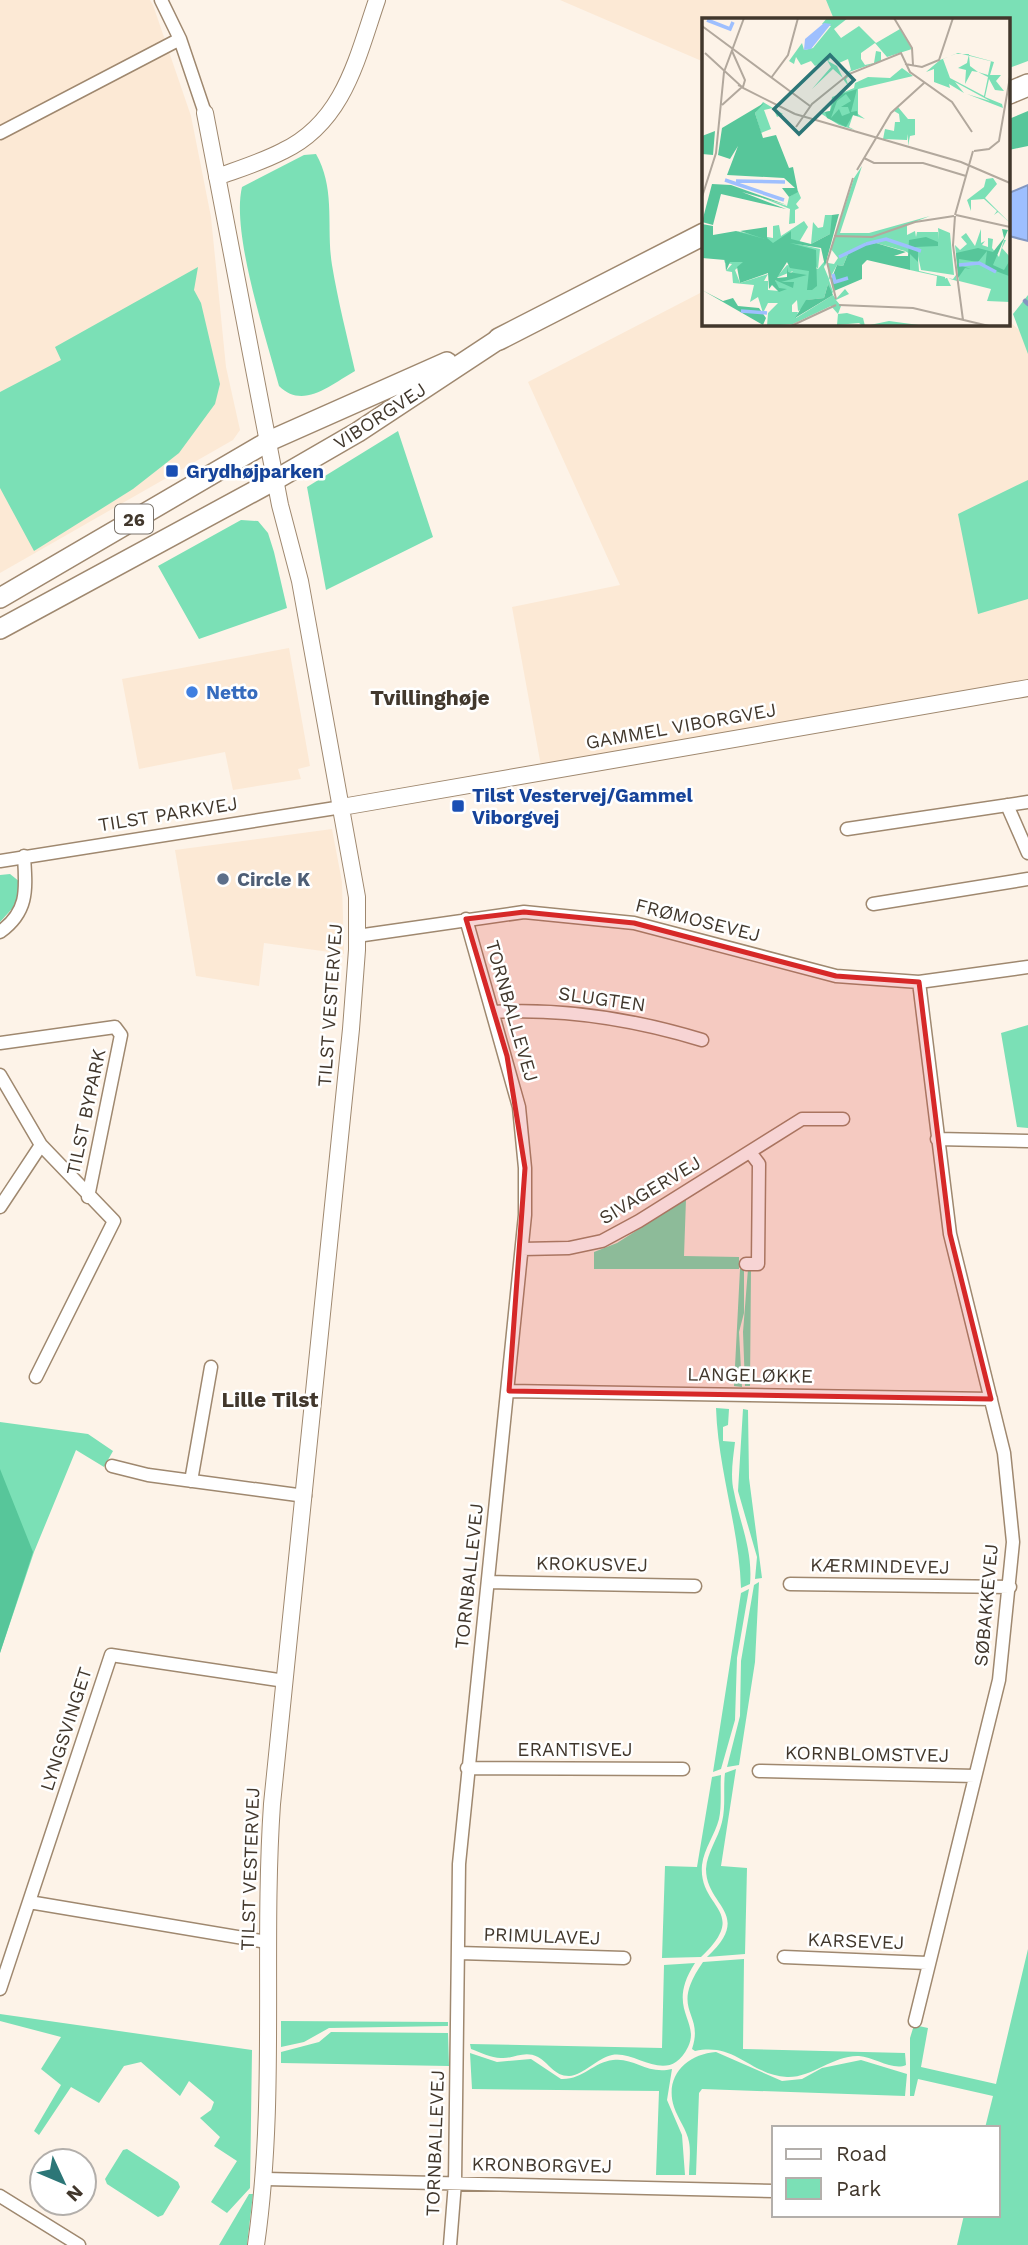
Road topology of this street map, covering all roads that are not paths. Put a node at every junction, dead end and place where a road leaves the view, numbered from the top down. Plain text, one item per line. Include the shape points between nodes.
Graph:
1 (161, 0) edge
2 (377, 0) edge
3 (180, 39) junction
4 (1028, 85) edge
5 (1010, 93) edge
6 (205, 113) joint
7 (0, 133) edge
8 (217, 177) junction
9 (702, 235) edge
10 (499, 339) junction
11 (269, 441) junction
12 (275, 480) junction
13 (0, 598) edge
14 (0, 629) edge
15 (1028, 688) edge
16 (1028, 802) edge
17 (1007, 805) junction
18 (342, 807) junction
19 (848, 830) dead end
20 (1028, 853) edge
21 (24, 856) junction
22 (0, 861) edge
23 (1028, 879) edge
24 (873, 904) dead end
25 (466, 919) junction
26 (0, 932) edge
27 (357, 936) junction
28 (1028, 967) edge
29 (919, 982) junction
30 (494, 1012) junction
31 (702, 1040) dead end
32 (0, 1043) edge
33 (0, 1075) edge
34 (843, 1119) dead end
35 (937, 1139) junction
36 (1028, 1141) edge
37 (41, 1145) junction
38 (750, 1152) junction
39 (88, 1197) junction
40 (0, 1207) edge
41 (523, 1249) junction
42 (746, 1264) dead end
43 (211, 1367) dead end
44 (36, 1377) dead end
45 (509, 1391) junction
46 (990, 1399) junction
47 (112, 1466) dead end
48 (191, 1481) junction
49 (305, 1496) junction
50 (488, 1582) junction
51 (790, 1584) dead end
52 (695, 1586) dead end
53 (1010, 1587) junction
54 (285, 1681) junction
55 (467, 1768) junction
56 (683, 1769) dead end
57 (759, 1771) dead end
58 (975, 1776) junction
59 (29, 1902) junction
60 (267, 1942) junction
61 (459, 1953) junction
62 (784, 1957) dead end
63 (624, 1958) dead end
64 (927, 1963) junction
65 (0, 1989) edge
66 (915, 2021) dead end
67 (266, 2179) junction
68 (455, 2183) junction
69 (772, 2191) edge
70 (0, 2196) edge
71 (79, 2245) edge
72 (256, 2245) edge
73 (450, 2245) edge

1 - 3 street
2 - 8 street via 346,90 320,125 284,151
3 - 6 street
3 - 7 street
4 - 5 highway
6 - 8 street
8 - 11 street
9 - 10 highway, VIBORGVEJ / 26
10 - 11 main road, VIBORGVEJ / 26
10 - 12 main road, VIBORGVEJ / 26 via 358,432
11 - 12 street, TILST VESTERVEJ
11 - 13 main road, VIBORGVEJ / 26
12 - 14 main road, VIBORGVEJ / 26
12 - 18 street, TILST VESTERVEJ via 300,581
15 - 18 street, GAMMEL VIBORGVEJ
16 - 17 street
17 - 19 street
17 - 20 street
18 - 21 street, TILST PARKVEJ
18 - 27 street, TILST VESTERVEJ via 357,897
21 - 22 street, TILST PARKVEJ
21 - 26 street via 27,896 22,909
23 - 24 street
25 - 27 street, FRØMOSEVEJ
25 - 29 street, FRØMOSEVEJ via 524,912 623,921 684,933 836,976
25 - 30 street, TORNBALLEVEJ
27 - 49 street, TILST VESTERVEJ
28 - 29 street, FRØMOSEVEJ
29 - 35 street, SØBAKKEVEJ
30 - 31 street, SLUGTEN via 602,1015
30 - 41 street, TORNBALLEVEJ via 519,1107 526,1168
32 - 39 street, TILST BYPARK via 115,1027 121,1035
33 - 37 street, TILST BYPARK
34 - 38 street, SIVAGERVEJ via 802,1119
35 - 36 street
35 - 46 street, SØBAKKEVEJ via 950,1234
37 - 39 street, TILST BYPARK
37 - 40 street, TILST BYPARK
38 - 41 street, SIVAGERVEJ via 602,1241 569,1248
38 - 42 street via 759,1164 758,1264
39 - 44 street, TILST BYPARK via 114,1221
41 - 45 street, TORNBALLEVEJ
43 - 48 street
45 - 46 street, LANGELØKKE
45 - 50 street, TORNBALLEVEJ
46 - 53 street, SØBAKKEVEJ via 1004,1453 1013,1542
47 - 48 street
48 - 49 street
49 - 54 street, TILST VESTERVEJ
50 - 52 street, KROKUSVEJ
50 - 55 street, TORNBALLEVEJ
51 - 53 street, KÆRMINDEVEJ
53 - 58 street, SØBAKKEVEJ via 999,1680
54 - 59 street, LYNGSVINGET via 111,1655
54 - 60 street, TILST VESTERVEJ via 267,1874
55 - 56 street, ERANTISVEJ
55 - 61 street, TORNBALLEVEJ via 459,1864
57 - 58 street, KORNBLOMSTVEJ
58 - 64 street, SØBAKKEVEJ
59 - 60 street
59 - 65 street, LYNGSVINGET
60 - 67 street, TILST VESTERVEJ
61 - 63 street, PRIMULAVEJ
61 - 68 street, TORNBALLEVEJ
62 - 64 street, KARSEVEJ
64 - 66 street, SØBAKKEVEJ
67 - 68 street, KRONBORGVEJ
67 - 72 street, TILST VESTERVEJ
68 - 69 street, KRONBORGVEJ
68 - 73 street, TORNBALLEVEJ
70 - 71 street

